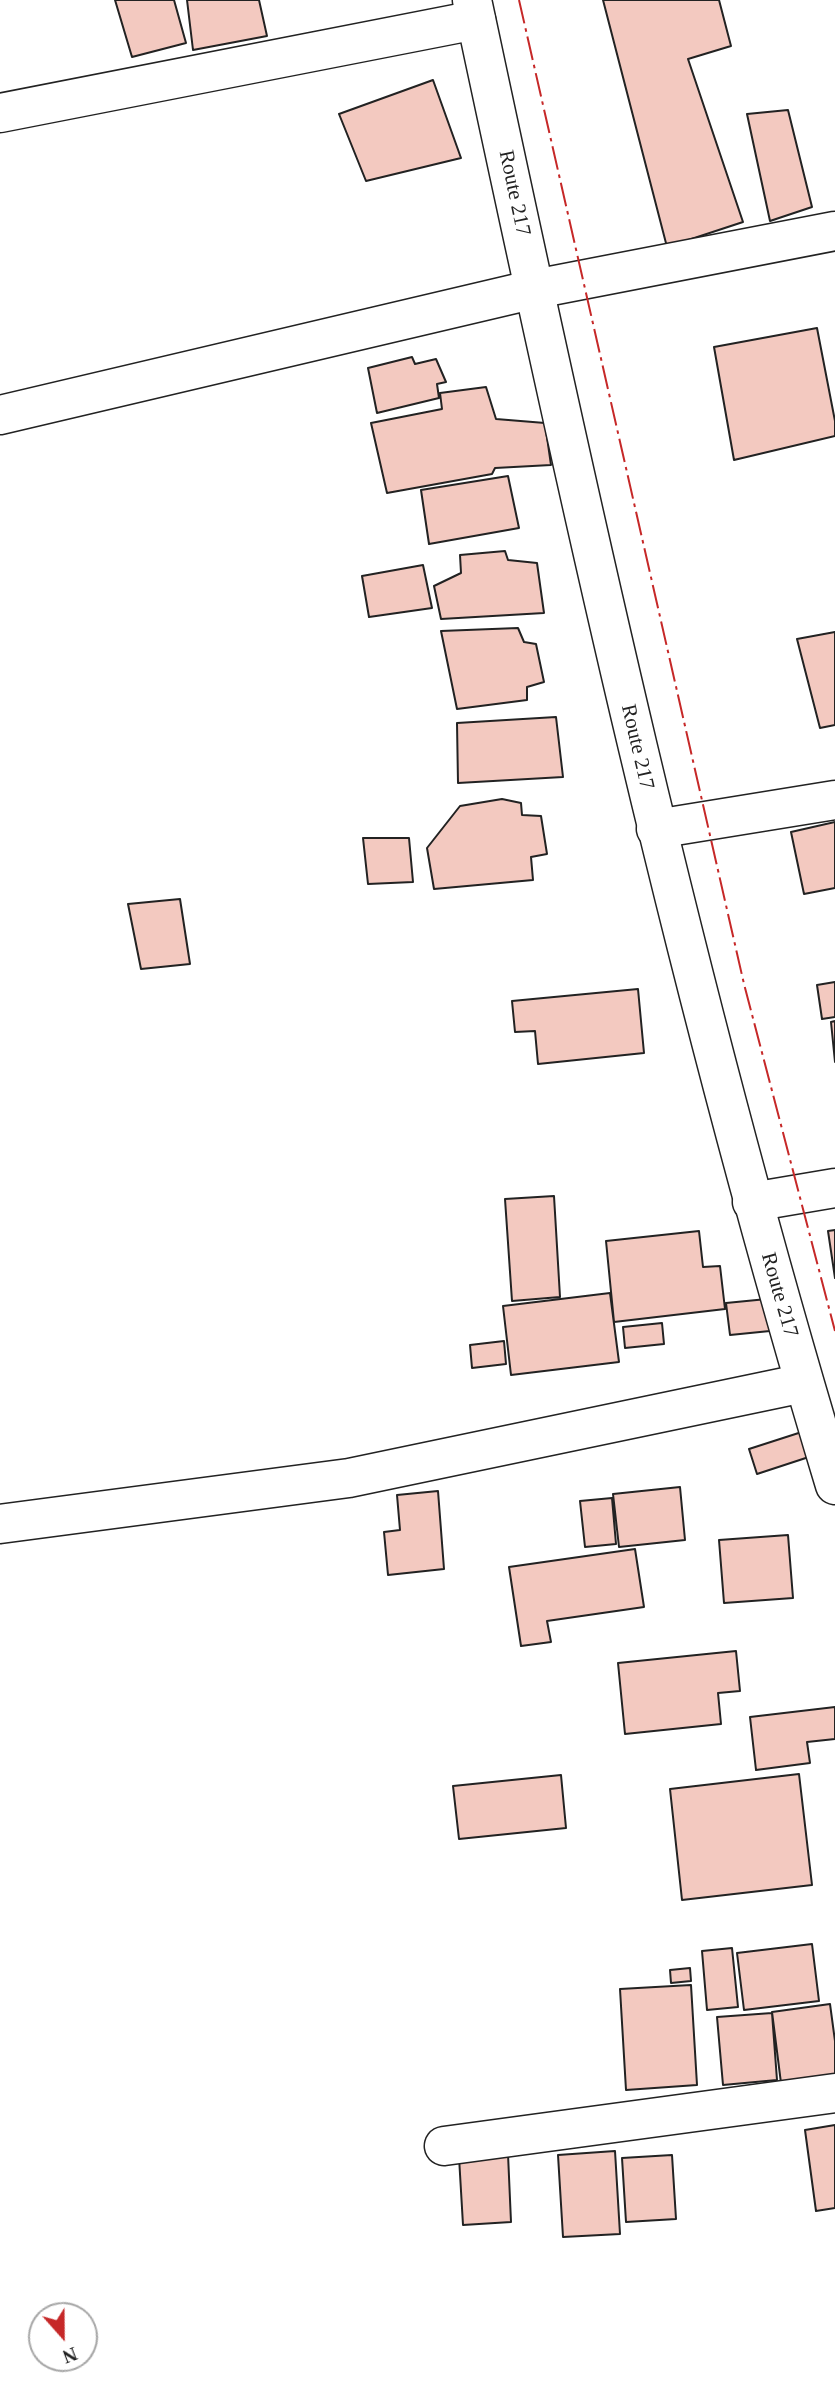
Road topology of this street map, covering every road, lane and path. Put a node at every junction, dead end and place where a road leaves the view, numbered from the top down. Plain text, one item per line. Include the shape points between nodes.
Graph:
1 (474, 10) edge
2 (0, 113) edge
3 (835, 230) edge
4 (535, 289) junction
5 (0, 415) edge
6 (835, 800) edge
7 (656, 829) junction
8 (835, 1188) edge
9 (752, 1202) junction
10 (804, 1383) junction
11 (835, 1485) edge
12 (0, 1524) edge
13 (835, 2093) edge
14 (444, 2146) dead end

1 - 2 street
1 - 4 street, Route 217
3 - 4 street
4 - 5 street
4 - 7 street, Route 217
6 - 7 street
7 - 9 street, Route 217
8 - 9 street
9 - 10 street, Route 217
10 - 11 street, Route 217
10 - 12 street via 349,1478
13 - 14 street

